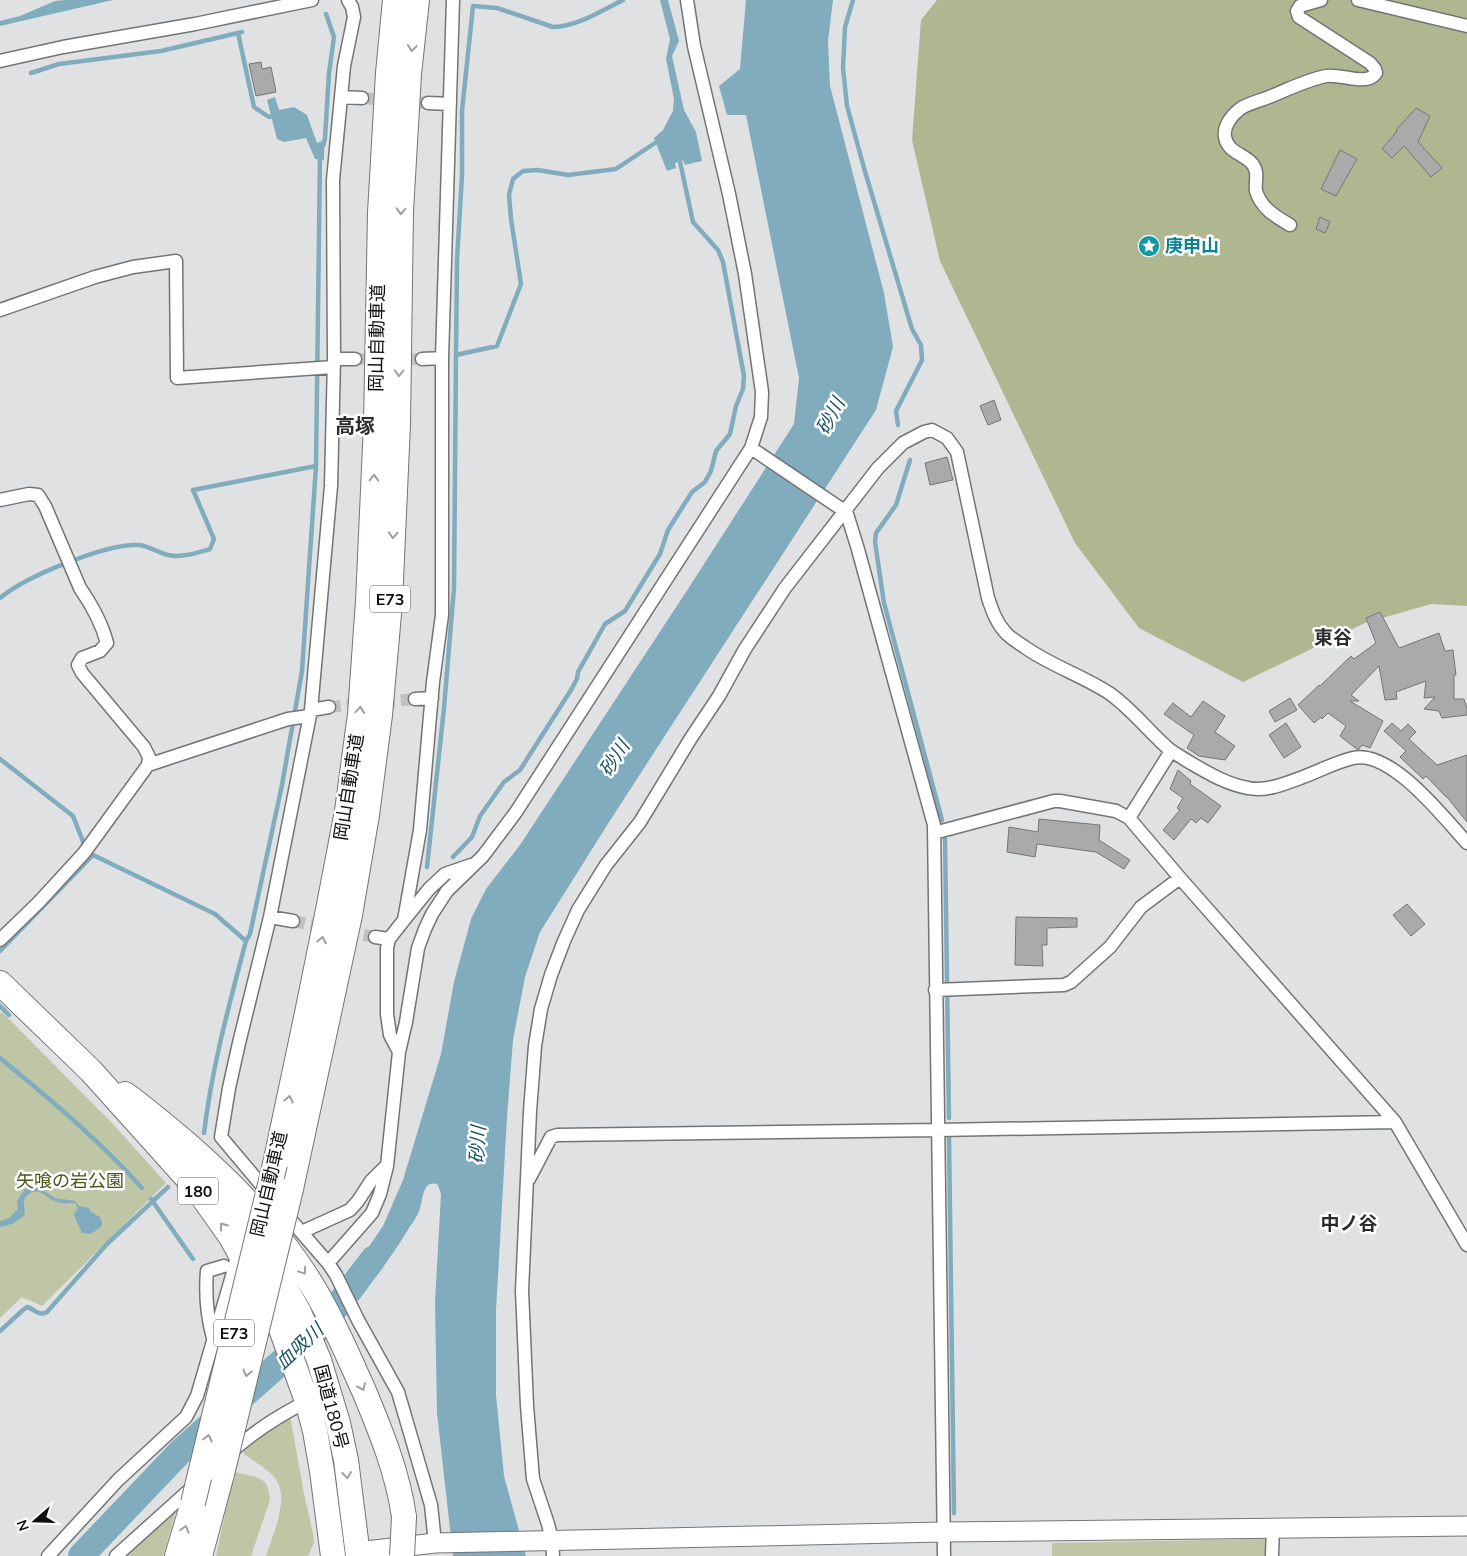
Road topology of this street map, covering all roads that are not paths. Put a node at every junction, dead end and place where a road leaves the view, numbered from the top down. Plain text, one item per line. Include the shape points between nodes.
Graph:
1 (312, 0) edge
2 (348, 0) edge
3 (395, 0) edge
4 (417, 0) edge
5 (453, 0) edge
6 (687, 0) edge
7 (1321, 0) edge
8 (1358, 0) edge
9 (1467, 26) edge
10 (0, 61) edge
11 (342, 97) junction
12 (362, 98) tunnel mouth
13 (428, 103) tunnel mouth
14 (450, 104) junction
15 (1290, 225) dead end
16 (1, 305) edge
17 (422, 358) tunnel mouth
18 (442, 358) junction
19 (355, 359) tunnel mouth
20 (325, 365) junction
21 (755, 451) junction
22 (0, 500) edge
23 (841, 508) junction
24 (432, 698) junction
25 (414, 699) tunnel mouth
26 (329, 707) tunnel mouth
27 (307, 715) junction
28 (1171, 751) junction
29 (148, 765) junction
30 (1129, 818) junction
31 (934, 833) junction
32 (1467, 844) edge
33 (475, 863) junction
34 (1180, 878) junction
35 (270, 917) junction
36 (404, 920) junction
37 (293, 921) tunnel mouth
38 (375, 937) tunnel mouth
39 (389, 939) junction
40 (0, 940) edge
41 (0, 983) edge
42 (943, 990) junction
43 (399, 1052) junction
44 (91, 1071) junction
45 (1395, 1122) junction
46 (938, 1130) junction
47 (386, 1166) junction
48 (527, 1182) junction
49 (306, 1230) dead end
50 (1467, 1245) edge
51 (231, 1258) junction
52 (328, 1263) junction
53 (213, 1338) junction
54 (328, 1391) junction
55 (307, 1401) junction
56 (203, 1504) junction
57 (1467, 1526) edge
58 (1273, 1527) junction
59 (943, 1532) junction
60 (437, 1543) junction
61 (550, 1546) edge
62 (352, 1555) edge
63 (48, 1556) edge
64 (116, 1556) edge
65 (177, 1556) edge
66 (200, 1556) edge
67 (205, 1556) edge
68 (333, 1556) edge
69 (402, 1556) edge
70 (944, 1556) edge
71 (1272, 1556) edge

1 - 10 street
2 - 11 street via 354,17 344,66
56 -> 3 highway, 岡山自動車道 / E73, bridge via 335,874 360,714 376,424 380,213
4 -> 56 highway, 岡山自動車道 / E73, bridge via 401,211 398,424 390,603 367,815 350,915 291,1189 222,1474
5 - 14 street
6 - 21 street via 694,46 745,274 762,392
7 - 15 street via 1300,6 1297,11 1299,17 1370,63 1376,73 1373,77 1358,79 1327,75 1241,108 1226,126 1228,147 1252,162 1256,169 1256,190 1264,204 1274,216
8 - 9 street
11 - 12 street
11 - 20 street via 333,180
13 - 14 street
14 - 18 street
16 - 20 street via 134,267 176,261 177,378
17 - 18 street
18 - 24 street via 442,615
19 - 20 street
20 - 27 street via 331,486 322,600
21 - 23 street
21 - 33 street via 516,812
22 - 29 street via 38,495 45,506 107,643 100,651 82,658 78,665 144,747 149,757
23 - 28 street via 903,443 932,430 947,438 957,452 988,598 1005,632 1041,659 1121,702
23 - 31 street
23 - 48 street via 744,650 640,822 606,865 578,910 551,975 541,1009 535,1046
24 - 25 street
24 - 36 street via 420,830
26 - 27 street
27 - 29 street
27 - 35 street
28 - 30 street
28 - 32 street via 1205,772 1250,789 1287,783 1354,758 1382,763 1395,770 1431,803
29 - 40 street via 87,849
30 - 31 street via 1116,811 1060,801
30 - 34 street
31 - 42 street
33 - 36 street via 445,874
33 - 43 street via 447,892 425,929 418,948
34 - 42 street via 1141,908 1110,948 1071,982 1064,985
34 - 45 street
35 - 37 street
35 - 52 street via 239,1043 221,1137
36 - 39 street
38 - 39 street
39 - 43 street via 387,1014 390,1035
41 - 44 highway, 国道180号 / 180
42 - 46 street
43 - 47 street
51 -> 44 highway, 国道180号 / 180 via 232,1237 197,1189
44 - 54 highway, 国道180号 / 180 via 142,1110 228,1201 267,1255 299,1312
44 -> 69 highway, bridge via 148,1110 236,1188 272,1229 317,1292 382,1434 404,1517
45 - 46 street
45 - 50 street
46 - 48 street via 558,1135 551,1138
46 - 59 street
47 - 49 street via 350,1210
47 - 52 street via 372,1213
48 - 61 street via 522,1291 527,1406 533,1479
51 - 53 street via 232,1276
51 - 53 street via 207,1271 205,1287
51 - 55 highway, 国道180号 / 180 via 281,1329
52 - 60 street via 398,1392 431,1505
53 - 63 street via 197,1396 186,1417 118,1480
54 - 55 street
54 -> 62 highway, 国道180号 / 180 via 346,1460
55 - 64 street via 246,1438
55 - 68 highway, 国道180号 / 180 via 322,1471
65 -> 56 highway, 岡山自動車道 / E73
56 - 66 highway, 岡山自動車道 / E73
56 - 67 highway
57 - 58 street
58 - 59 street
58 - 71 street
59 - 61 street
59 - 70 street
60 - 61 street
60 - 62 street

